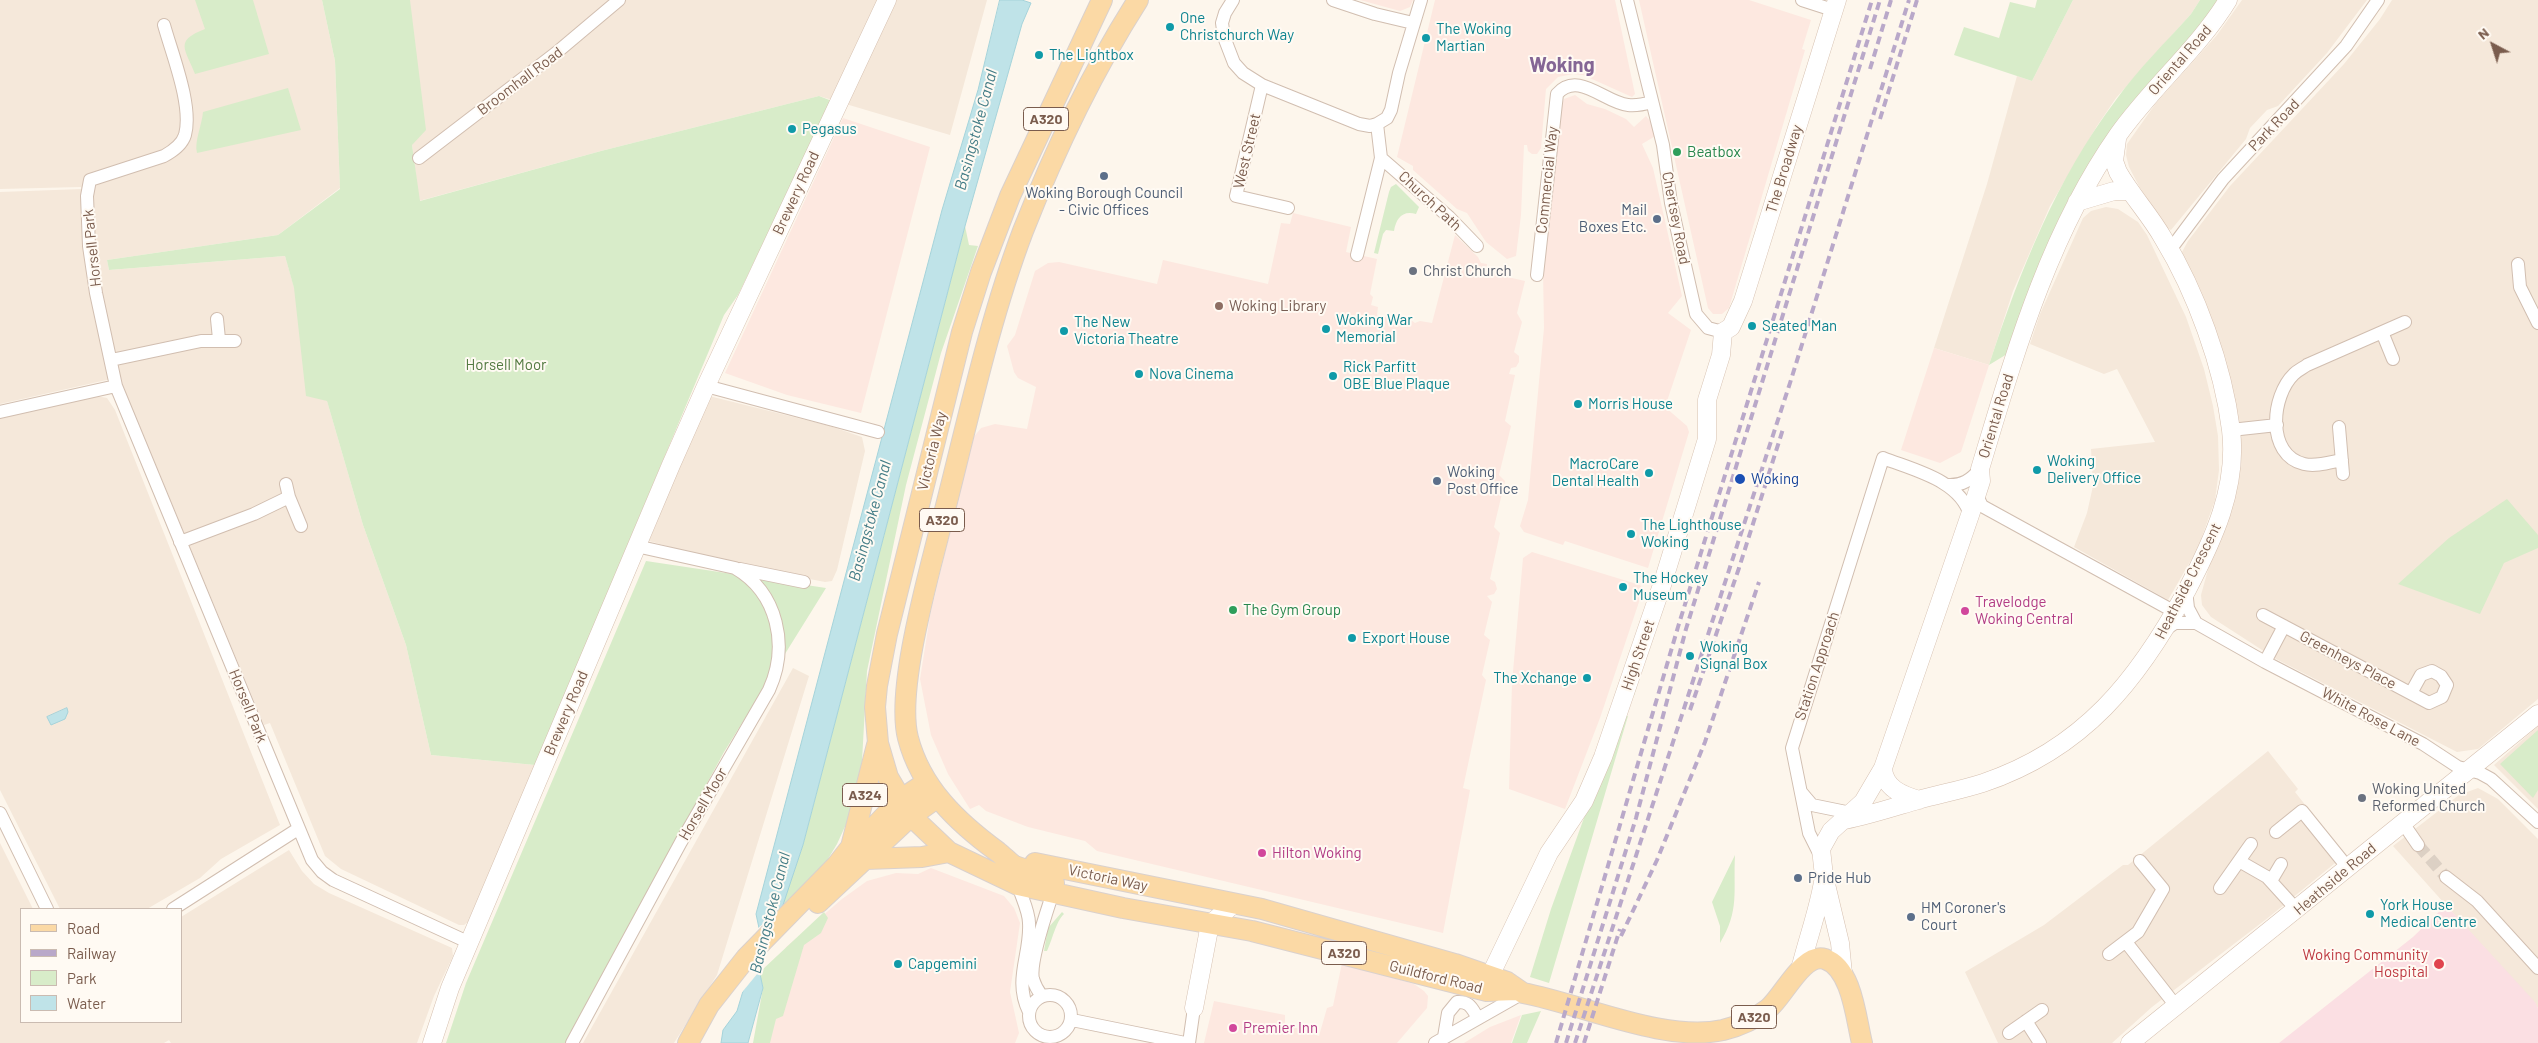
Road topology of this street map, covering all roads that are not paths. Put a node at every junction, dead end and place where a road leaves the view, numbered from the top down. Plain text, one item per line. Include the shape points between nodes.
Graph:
1 (619, 0) edge
2 (887, 0) edge
3 (1138, 0) edge
4 (1233, 0) edge
5 (1333, 0) edge
6 (1421, 0) edge
7 (1627, 0) edge
8 (1802, 0) edge
9 (2228, 0) edge
10 (2378, 0) edge
11 (1099, 4) edge
12 (1835, 5) edge
13 (1413, 23) junction
14 (164, 25) dead end
15 (1262, 84) junction
16 (1652, 102) junction
17 (1377, 124) junction
18 (2117, 136) junction
19 (419, 158) dead end
20 (1381, 158) junction
21 (2130, 191) junction
22 (2077, 202) junction
23 (1288, 208) dead end
24 (1477, 246) dead end
25 (2170, 250) junction
26 (1357, 255) dead end
27 (2518, 264) dead end
28 (1537, 275) dead end
29 (218, 319) dead end
30 (2405, 322) dead end
31 (2538, 323) edge
32 (1724, 332) junction
33 (2382, 332) junction
34 (219, 339) junction
35 (236, 341) dead end
36 (2393, 359) dead end
37 (111, 360) junction
38 (116, 386) junction
39 (706, 386) junction
40 (0, 412) edge
41 (2277, 425) junction
42 (2339, 427) dead end
43 (2231, 430) junction
44 (878, 432) dead end
45 (2342, 460) junction
46 (1980, 469) junction
47 (2343, 474) dead end
48 (286, 484) dead end
49 (1947, 485) junction
50 (1976, 494) junction
51 (289, 497) junction
52 (1970, 515) junction
53 (303, 518) dead end
54 (180, 542) junction
55 (636, 546) junction
56 (734, 568) junction
57 (804, 582) dead end
58 (2186, 590) junction
59 (2175, 612) junction
60 (2263, 615) dead end
61 (2196, 623) junction
62 (2284, 626) junction
63 (2166, 629) junction
64 (2265, 662) junction
65 (2411, 693) dead end
66 (2538, 714) edge
67 (878, 743) junction
68 (1883, 768) junction
69 (2469, 771) junction
70 (932, 790) junction
71 (1801, 792) junction
72 (1919, 800) junction
73 (906, 808) junction
74 (0, 814) edge
75 (1848, 816) junction
76 (2538, 822) edge
77 (2403, 823) junction
78 (298, 829) junction
79 (2276, 832) dead end
80 (2251, 844) dead end
81 (2418, 845) tunnel mouth
82 (949, 852) junction
83 (998, 852) junction
84 (859, 853) junction
85 (1821, 858) junction
86 (2140, 861) dead end
87 (2239, 861) junction
88 (2281, 864) dead end
89 (2348, 868) junction
90 (1824, 876) junction
91 (2446, 877) tunnel mouth
92 (2271, 881) junction
93 (1018, 885) junction
94 (2220, 888) dead end
95 (1053, 892) junction
96 (1227, 903) junction
97 (808, 904) junction
98 (47, 908) edge
99 (175, 908) edge
100 (2298, 910) junction
101 (1210, 924) junction
102 (2126, 942) junction
103 (470, 943) junction
104 (2110, 954) dead end
105 (1802, 966) junction
106 (2538, 968) edge
107 (1843, 974) junction
108 (1502, 981) junction
109 (1042, 996) junction
110 (2176, 1006) junction
111 (1194, 1008) joint
112 (2042, 1010) dead end
113 (1029, 1012) junction
114 (1478, 1018) junction
115 (1072, 1020) junction
116 (2026, 1021) junction
117 (1644, 1026) junction
118 (2009, 1033) dead end
119 (1704, 1038) edge
120 (1440, 1040) edge
121 (696, 1041) edge
122 (432, 1043) edge
123 (572, 1043) edge
124 (1185, 1043) edge
125 (1189, 1043) edge
126 (1662, 1043) edge
127 (1862, 1043) edge
128 (2040, 1043) edge
129 (2130, 1043) edge

1 - 19 street, Broomhall Road via 556,54
2 - 39 street, Brewery Road
3 - 70 main road, Victoria Way / A320 via 1110,44 1023,232 974,395 928,577 905,716 919,769
4 - 15 street via 1222,23 1227,49 1243,73
5 - 13 street
6 - 13 street
7 - 16 street, Chertsey Road
8 - 12 street
9 - 18 street, Oriental Road via 2202,37
10 - 25 street, Park Road via 2346,46 2223,179
11 - 67 main road, Victoria Way / A320 via 1010,196 962,332 887,634 875,707
12 - 32 street, The Broadway via 1743,302 1731,327
13 - 17 street via 1392,110
14 - 37 street, Horsell Park via 186,109 182,142 164,156 90,180 87,196 89,246
15 - 17 street via 1359,124
15 - 23 street, West Street via 1236,196
16 - 28 street, Commercial Way via 1630,106 1571,84 1556,96
16 - 32 street, Chertsey Road via 1696,314 1708,328
17 - 20 street
18 - 21 street, Heathside Crescent via 2114,161
18 - 22 street, Oriental Road
20 - 24 street, Church Path
20 - 26 street
21 - 22 street via 2114,191
21 - 25 street, Heathside Crescent
22 - 46 street, Oriental Road via 2044,273
25 - 43 street, Heathside Crescent via 2209,341
27 - 31 street via 2520,287
29 - 34 street
30 - 33 street
32 - 108 street, High Street via 1721,355 1707,400 1707,439 1606,749 1584,801 1549,853
33 - 36 street
33 - 41 street via 2294,374 2280,400
34 - 35 street
34 - 37 street
37 - 38 street, Horsell Park
38 - 40 street
38 - 54 street, Horsell Park
39 - 44 street
39 - 55 street, Brewery Road
41 - 43 street
41 - 45 street via 2278,442 2299,462 2315,465
42 - 45 street
43 - 58 street, Heathside Crescent via 2231,476 2224,507
45 - 47 street
46 - 49 street via 1961,485
46 - 50 street, Oriental Road via 1981,481
48 - 51 street
49 - 52 street via 1967,503
49 - 71 street, Station Approach via 1883,458 1792,748
50 - 52 street, Oriental Road
50 - 59 street via 1982,506
51 - 53 street
51 - 54 street
52 - 68 street, Oriental Road
54 - 78 street, Horsell Park
55 - 56 street, Horsell Moor
55 - 103 street, Brewery Road
56 - 57 street, Horsell Moor
56 - 123 street, Horsell Moor via 757,586 775,622 780,653 775,677
58 - 59 street, Heathside Crescent
58 - 61 street via 2188,608
59 - 63 street, Heathside Crescent
60 - 62 street, Greenheys Place
61 - 63 street via 2175,623
61 - 64 street, White Rose Lane
62 - 64 street, Greenheys Place
62 - 65 street, Greenheys Place
63 - 72 street, Heathside Crescent via 2122,691 2077,732 2051,750 2003,775
64 - 69 street, White Rose Lane
66 - 69 street, Heathside Road
67 - 73 main road, Victoria Way / A320 via 888,777
67 - 84 main road, A324
68 - 72 street via 1885,779 1893,788 1904,796
68 - 75 street, Oriental Road via 1868,796
69 - 76 street, White Rose Lane via 2491,778
69 - 77 street, Heathside Road
70 - 73 main road, A324
70 - 83 main road, Victoria Way / A320 via 981,842
71 - 75 street via 1812,805
71 - 85 street, Station Approach via 1809,833
72 - 75 street, Heathside Crescent
73 - 82 main road, Victoria Way / A320
73 - 84 main road, A324
74 - 98 street
75 - 85 street, Oriental Road via 1827,836
77 - 81 street
77 - 89 street, Heathside Road
78 - 99 street
78 - 103 street, Horsell Park via 312,860 329,878
79 - 89 street via 2302,811
80 - 87 street
82 - 84 main road via 922,857
82 - 93 main road, Victoria Way / A320
83 - 95 main road, Victoria Way via 1014,865 1051,878
83 - 96 main road, Victoria Way / A320 via 1013,858
84 - 97 main road, A324
85 - 90 street, Station Approach
86 - 102 street via 2163,889 2138,932
87 - 92 street
87 - 94 street
88 - 92 street
89 - 100 street, Heathside Road
90 - 105 street, Station Approach
90 - 107 street, Station Approach via 1840,943
91 - 106 street via 2476,901
92 - 100 street
93 - 95 main road, Victoria Way / A320
93 - 113 street via 1029,921 1022,994
95 - 101 main road, Victoria Way / A320
95 - 109 street via 1032,977
96 - 101 street
96 - 108 main road, Guildford Road / A320 via 1262,909 1455,964
97 - 121 main road, A324
97 - 121 main road, A324 via 746,958 723,985 689,1038
100 - 110 street, Heathside Road
101 - 108 main road, Guildford Road / A320
101 - 111 street
102 - 104 street
102 - 110 street
103 - 122 street, Brewery Road via 450,988
105 - 107 main road via 1812,959 1825,959
105 - 119 main road, A320 via 1777,1000 1760,1014
107 - 127 main road, Station Approach
108 - 114 street
108 - 117 main road, Guildford Road / A320
109 - 113 street
109 - 115 street via 1055,995 1066,1002
110 - 129 street, Heathside Road
111 - 125 street
112 - 116 street
113 - 115 street via 1032,1028 1044,1037 1058,1036
114 - 120 street
114 - 120 street via 1470,1005 1458,1002 1448,1013
115 - 124 street
116 - 118 street
116 - 128 street
117 - 119 main road, A320
117 - 126 main road, Guildford Road

